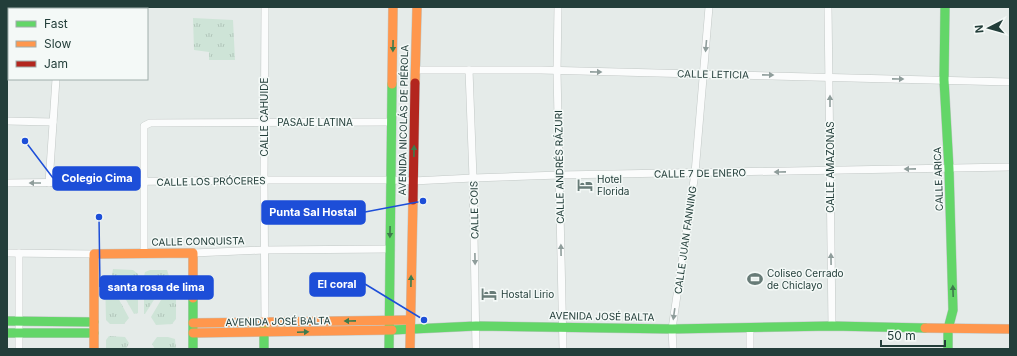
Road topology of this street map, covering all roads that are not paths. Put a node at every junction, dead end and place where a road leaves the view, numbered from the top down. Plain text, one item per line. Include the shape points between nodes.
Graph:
1 (265, 7) edge
2 (393, 7) edge
3 (417, 7) edge
4 (558, 7) edge
5 (709, 7) edge
6 (828, 7) edge
7 (945, 7) edge
8 (416, 70) junction
9 (469, 70) junction
10 (558, 71) junction
11 (703, 74) junction
12 (830, 77) junction
13 (56, 80) edge
14 (944, 80) junction
15 (1010, 82) edge
16 (7, 122) edge
17 (53, 122) junction
18 (264, 122) junction
19 (392, 122) junction
20 (1010, 167) edge
21 (949, 168) junction
22 (830, 171) junction
23 (694, 173) junction
24 (560, 175) junction
25 (473, 178) junction
26 (264, 180) junction
27 (391, 180) junction
28 (413, 181) junction
29 (144, 182) junction
30 (7, 183) edge
31 (50, 183) junction
32 (264, 250) junction
33 (390, 250) junction
34 (7, 253) edge
35 (19, 253) junction
36 (144, 253) junction
37 (194, 253) junction
38 (94, 254) junction
39 (410, 320) junction
40 (7, 321) edge
41 (19, 322) junction
42 (94, 322) junction
43 (194, 323) junction
44 (265, 324) junction
45 (389, 325) junction
46 (476, 326) junction
47 (562, 326) junction
48 (832, 326) junction
49 (750, 327) junction
50 (672, 329) junction
51 (948, 329) junction
52 (1010, 329) edge
53 (410, 330) junction
54 (7, 333) edge
55 (20, 333) junction
56 (94, 333) junction
57 (193, 333) junction
58 (264, 333) junction
59 (20, 349) edge
60 (94, 349) edge
61 (193, 349) edge
62 (264, 349) edge
63 (389, 349) edge
64 (410, 349) edge
65 (476, 349) edge
66 (563, 349) edge
67 (673, 349) edge
68 (750, 349) edge
69 (948, 349) edge

1 - 18 street, CALLE CAHUIDE
2 -> 19 street, AVENIDA NICOLÁS DE PIÉROLA
3 - 8 street, AVENIDA NICOLÁS DE PIÉROLA
4 - 10 street, CALLE ANDRÉS RÁZURI
5 -> 11 street, CALLE JUAN FANNING
6 - 12 street, CALLE AMAZONAS
7 - 14 street, CALLE ARICA
8 - 9 street, CALLE LETICIA
28 -> 8 street, AVENIDA NICOLÁS DE PIÉROLA
9 - 10 street, CALLE LETICIA
9 - 25 street, CALLE COIS
10 -> 11 street, CALLE LETICIA
10 - 24 street, CALLE ANDRÉS RÁZURI
11 -> 12 street, CALLE LETICIA
11 - 23 street, CALLE JUAN FANNING
12 -> 14 street, CALLE LETICIA
22 -> 12 street, CALLE AMAZONAS
13 - 17 street
14 - 15 street, CALLE LETICIA
14 - 21 street, CALLE ARICA
16 - 17 street
17 - 31 street
18 - 19 street, PASAJE LATINA
18 - 26 street, CALLE CAHUIDE
18 - 29 street, PASAJE LATINA via 150,123 144,126
19 - 27 street, AVENIDA NICOLÁS DE PIÉROLA
20 - 21 street, CALLE 7 DE ENERO
21 -> 22 street, CALLE 7 DE ENERO
51 -> 21 street, CALLE ARICA via 953,310
22 -> 23 street, CALLE 7 DE ENERO
48 -> 22 street, CALLE AMAZONAS
23 - 24 street, CALLE 7 DE ENERO
23 -> 50 street, CALLE JUAN FANNING
24 - 25 street, CALLE 7 DE ENERO
47 -> 24 street, CALLE ANDRÉS RÁZURI
25 - 28 street, CALLE 7 DE ENERO
25 -> 46 street, CALLE COIS
26 - 27 street, CALLE LOS PRÓCERES
26 - 29 street, CALLE LOS PRÓCERES
26 - 32 street, CALLE CAHUIDE
27 - 28 street, CALLE 7 DE ENERO
27 -> 33 street, AVENIDA NICOLÁS DE PIÉROLA
39 -> 28 street, AVENIDA NICOLÁS DE PIÉROLA
29 - 31 street, CALLE LOS PRÓCERES
29 - 36 street
31 -> 30 street, CALLE LOS PRÓCERES
32 - 33 street, CALLE CONQUISTA
32 - 37 street, CALLE CONQUISTA
32 - 44 street, CALLE CAHUIDE
33 - 45 street, AVENIDA NICOLÁS DE PIÉROLA
34 - 35 street, CALLE CONQUISTA
35 - 38 street, CALLE CONQUISTA
35 - 41 street
36 - 37 street, CALLE CONQUISTA
36 - 38 street, CALLE CONQUISTA
37 - 43 street
38 - 42 street
39 - 45 street, AVENIDA JOSÉ BALTA
39 - 53 street, AVENIDA NICOLÁS DE PIÉROLA
40 - 41 street
41 - 42 street
41 - 55 street
42 - 56 street
43 - 44 street, AVENIDA JOSÉ BALTA
43 - 57 street
45 -> 44 street, AVENIDA JOSÉ BALTA
44 - 58 street
45 - 53 street, AVENIDA JOSÉ BALTA
58 -> 45 street, AVENIDA JOSÉ BALTA
45 - 63 street, AVENIDA NICOLÁS DE PIÉROLA
46 - 47 street, AVENIDA JOSÉ BALTA
46 - 53 street, AVENIDA JOSÉ BALTA
46 - 65 street, CALLE COIS
47 - 50 street, AVENIDA JOSÉ BALTA
47 - 66 street, CALLE ANDRÉS RÁZURI
48 - 49 street, AVENIDA JOSÉ BALTA
48 - 51 street, AVENIDA JOSÉ BALTA
49 - 50 street, AVENIDA JOSÉ BALTA
49 - 68 street
50 - 67 street, CALLE JUAN FANNING
51 - 52 street, AVENIDA JOSÉ BALTA
51 - 69 street, CALLE ARICA
53 - 64 street, AVENIDA NICOLÁS DE PIÉROLA
54 - 55 street
55 - 56 street
55 - 59 street
56 - 60 street
57 - 58 street, AVENIDA JOSÉ BALTA
57 - 61 street
58 - 62 street

